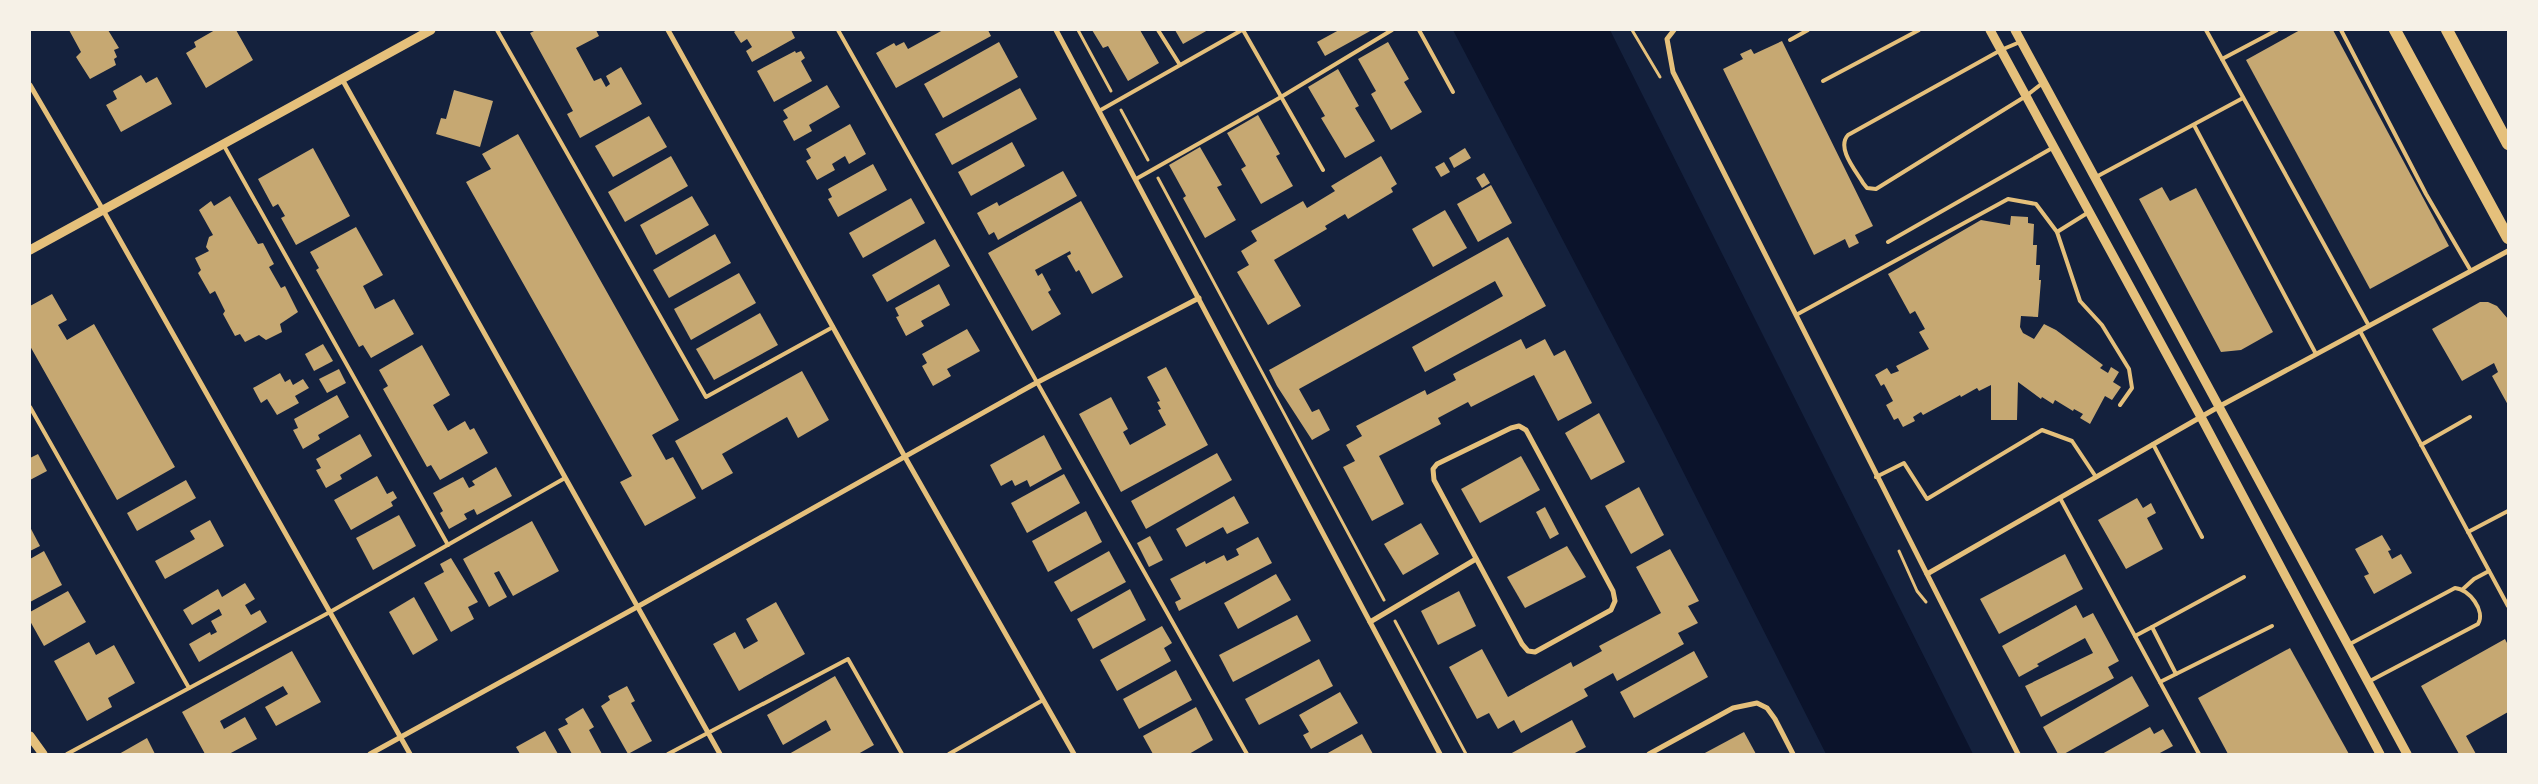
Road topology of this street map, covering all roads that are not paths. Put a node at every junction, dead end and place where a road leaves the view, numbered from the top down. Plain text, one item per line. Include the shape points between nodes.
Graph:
1 (431, 30) edge
2 (497, 30) edge
3 (668, 30) edge
4 (838, 30) edge
5 (1056, 30) edge
6 (1158, 30) edge
7 (1243, 30) edge
8 (1392, 30) edge
9 (1419, 30) edge
10 (1674, 30) edge
11 (1808, 30) edge
12 (1920, 30) edge
13 (1990, 30) edge
14 (2015, 30) edge
15 (2206, 30) edge
16 (2278, 30) edge
17 (2341, 30) edge
18 (2396, 30) edge
19 (2447, 30) edge
20 (1790, 40) dead end
21 (2021, 41) junction
22 (2001, 50) junction
23 (2222, 59) junction
24 (1180, 65) junction
25 (342, 79) junction
26 (1823, 81) dead end
27 (2044, 82) junction
28 (30, 85) edge
29 (1453, 92) dead end
30 (2026, 96) junction
31 (1281, 97) junction
32 (2243, 98) junction
33 (1100, 111) junction
34 (2194, 124) junction
35 (223, 144) junction
36 (2508, 144) edge
37 (2054, 147) junction
38 (1323, 170) dead end
39 (2096, 177) junction
40 (1136, 179) junction
41 (103, 210) junction
42 (2089, 212) junction
43 (2057, 232) junction
44 (2508, 238) edge
45 (1888, 242) dead end
46 (30, 250) edge
47 (2508, 251) edge
48 (2472, 271) junction
49 (1199, 298) junction
50 (1796, 315) junction
51 (2369, 326) junction
52 (833, 327) junction
53 (2360, 331) junction
54 (2316, 354) junction
55 (1036, 383) junction
56 (2120, 405) dead end
57 (2220, 406) junction
58 (30, 408) edge
59 (2201, 417) junction
60 (2470, 417) dead end
61 (2153, 444) junction
62 (2421, 444) junction
63 (905, 457) junction
64 (1876, 477) junction
65 (2096, 477) junction
66 (565, 478) junction
67 (2060, 498) junction
68 (2508, 511) edge
69 (2468, 532) junction
70 (2202, 537) dead end
71 (448, 545) junction
72 (1476, 559) junction
73 (2489, 571) junction
74 (1927, 574) junction
75 (2244, 577) dead end
76 (2463, 589) junction
77 (2508, 606) edge
78 (637, 607) junction
79 (330, 612) junction
80 (1370, 622) junction
81 (2272, 626) dead end
82 (2152, 627) junction
83 (2135, 636) junction
84 (2348, 645) junction
85 (2176, 674) junction
86 (2160, 682) junction
87 (2368, 682) junction
88 (189, 688) junction
89 (1043, 700) junction
90 (707, 732) junction
91 (30, 736) edge
92 (400, 737) junction
93 (42, 754) edge
94 (67, 754) edge
95 (370, 754) edge
96 (410, 754) edge
97 (668, 754) edge
98 (720, 754) edge
99 (902, 754) edge
100 (949, 754) edge
101 (1074, 754) edge
102 (1247, 754) edge
103 (1440, 754) edge
104 (1649, 754) edge
105 (1793, 754) edge
106 (2018, 754) edge
107 (2199, 754) edge
108 (2380, 754) edge
109 (2407, 754) edge

1 - 25 street
2 - 52 lane via 706,397
3 - 52 street
4 - 55 lane
5 - 33 street
6 - 24 lane
7 - 24 lane
7 - 31 lane
8 - 31 lane
9 - 29 lane
10 - 50 street via 1667,39 1674,72
11 - 20 lane
12 - 26 lane
13 - 22 street
14 - 21 street
15 - 23 lane
16 - 23 lane
17 - 48 lane via 2426,194
18 - 44 main road
19 - 36 main road
21 - 22 lane
21 - 27 street
22 - 30 street
22 - 30 lane via 1848,135 1843,140 1843,147 1863,183 1867,188 1876,189
23 - 32 lane
24 - 33 lane
25 - 35 street
25 - 66 street
27 - 30 lane
27 - 39 street
28 - 41 street
30 - 37 street
31 - 38 lane
31 - 40 lane
32 - 34 lane
32 - 51 lane
33 - 40 street
34 - 39 lane
34 - 54 lane
35 - 41 street
35 - 71 lane
37 - 42 street
37 - 45 lane
39 - 57 street
40 - 49 street
41 - 46 street
41 - 79 street
42 - 43 lane
42 - 59 street
43 - 50 lane via 2036,204 2008,199
43 - 56 lane via 2080,301 2102,325 2129,369 2132,388
47 - 48 street
48 - 51 street
49 - 55 street
49 - 80 street
50 - 64 street
51 - 53 street
52 - 63 street
53 - 54 street
53 - 62 lane
54 - 57 street
55 - 63 street
55 - 102 lane
57 - 59 street
57 - 84 street
58 - 88 lane
59 - 61 street
59 - 108 street
60 - 62 lane
61 - 65 street
61 - 70 lane
62 - 69 lane
63 - 78 street
63 - 89 street
64 - 65 lane via 1904,463 1928,499 2042,430 2072,441
64 - 74 street
65 - 67 street
66 - 71 lane
66 - 78 street
67 - 74 street
67 - 83 lane
68 - 69 lane
69 - 73 lane
71 - 79 lane
72 - 72 street via 1434,480 1433,469 1437,464 1519,426 1526,430 1613,591 1615,601 1611,610 1535,652 1528,651
72 - 80 street
73 - 76 lane
73 - 77 lane
74 - 106 street
75 - 82 lane
76 - 84 lane via 2455,588
76 - 87 lane via 2469,593 2480,614 2478,624
78 - 90 street
78 - 92 street
79 - 88 lane
79 - 92 street
80 - 103 street
81 - 85 lane
82 - 83 lane
82 - 85 lane
83 - 86 lane
84 - 87 street
85 - 86 lane
86 - 107 lane
87 - 109 street
88 - 94 lane
89 - 100 lane
89 - 101 street
90 - 97 lane
90 - 98 street
90 - 99 lane via 848,659
91 - 93 street
92 - 95 street
92 - 96 street
104 - 105 street via 1746,703 1757,703 1767,708

